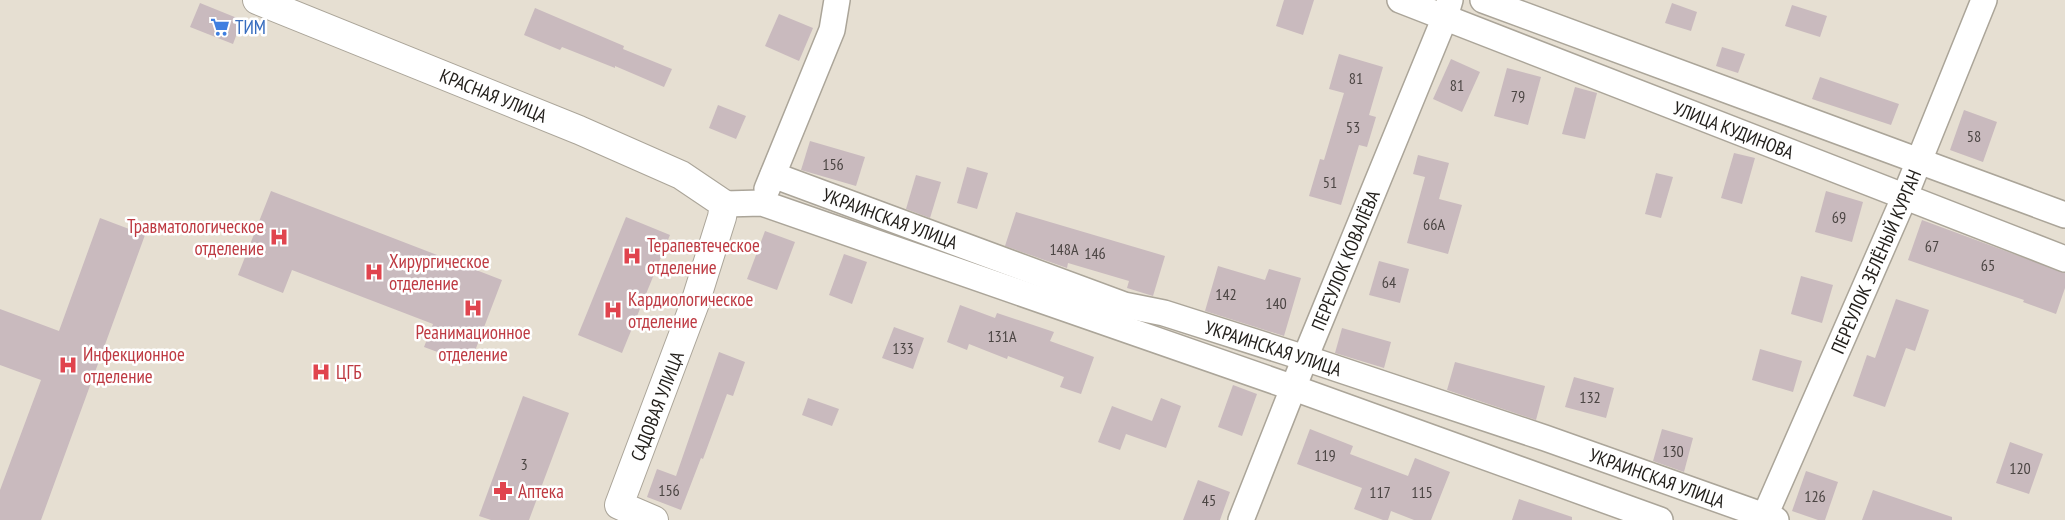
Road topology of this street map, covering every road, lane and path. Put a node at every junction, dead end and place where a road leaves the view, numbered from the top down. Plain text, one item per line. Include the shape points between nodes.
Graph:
1 (257, 0) edge
2 (837, 0) edge
3 (1400, 0) edge
4 (1483, 0) edge
5 (1984, 0) edge
6 (1448, 9) edge
7 (1918, 161) junction
8 (773, 175) junction
9 (1904, 198) junction
10 (762, 203) junction
11 (724, 204) junction
12 (2065, 216) edge
13 (2065, 259) edge
14 (1305, 358) junction
15 (1294, 388) junction
16 (616, 513) edge
17 (1768, 519) edge
18 (654, 520) edge
19 (1241, 520) edge
20 (1660, 520) edge

1 - 11 street, КРАСНАЯ УЛИЦА via 579,130 681,176
2 - 8 street via 832,30
3 - 6 street, УЛИЦА КУДИНОВА
4 - 7 street, УЛИЦА КУДИНОВА
5 - 7 street, ПЕРЕУЛОК ЗЕЛЁНЫЙ КУРГАН
6 - 9 street, УЛИЦА КУДИНОВА
6 - 14 street, ПЕРЕУЛОК КОВАЛЁВА
7 - 9 street, ПЕРЕУЛОК ЗЕЛЁНЫЙ КУРГАН
7 - 12 street, УЛИЦА КУДИНОВА
8 - 10 street
8 - 14 street, УКРАИНСКАЯ УЛИЦА via 1124,305 1164,313
9 - 13 street, УЛИЦА КУДИНОВА
9 - 17 street, ПЕРЕУЛОК ЗЕЛЁНЫЙ КУРГАН
10 - 11 street, УКРАИНСКАЯ УЛИЦА
10 - 15 street, УКРАИНСКАЯ УЛИЦА
11 - 16 street, САДОВАЯ УЛИЦА via 696,303
14 - 15 street, ПЕРЕУЛОК КОВАЛЁВА
14 - 17 street, УКРАИНСКАЯ УЛИЦА via 1545,438
15 - 19 street, ПЕРЕУЛОК КОВАЛЁВА
15 - 20 street, УКРАИНСКАЯ УЛИЦА
16 - 18 street

